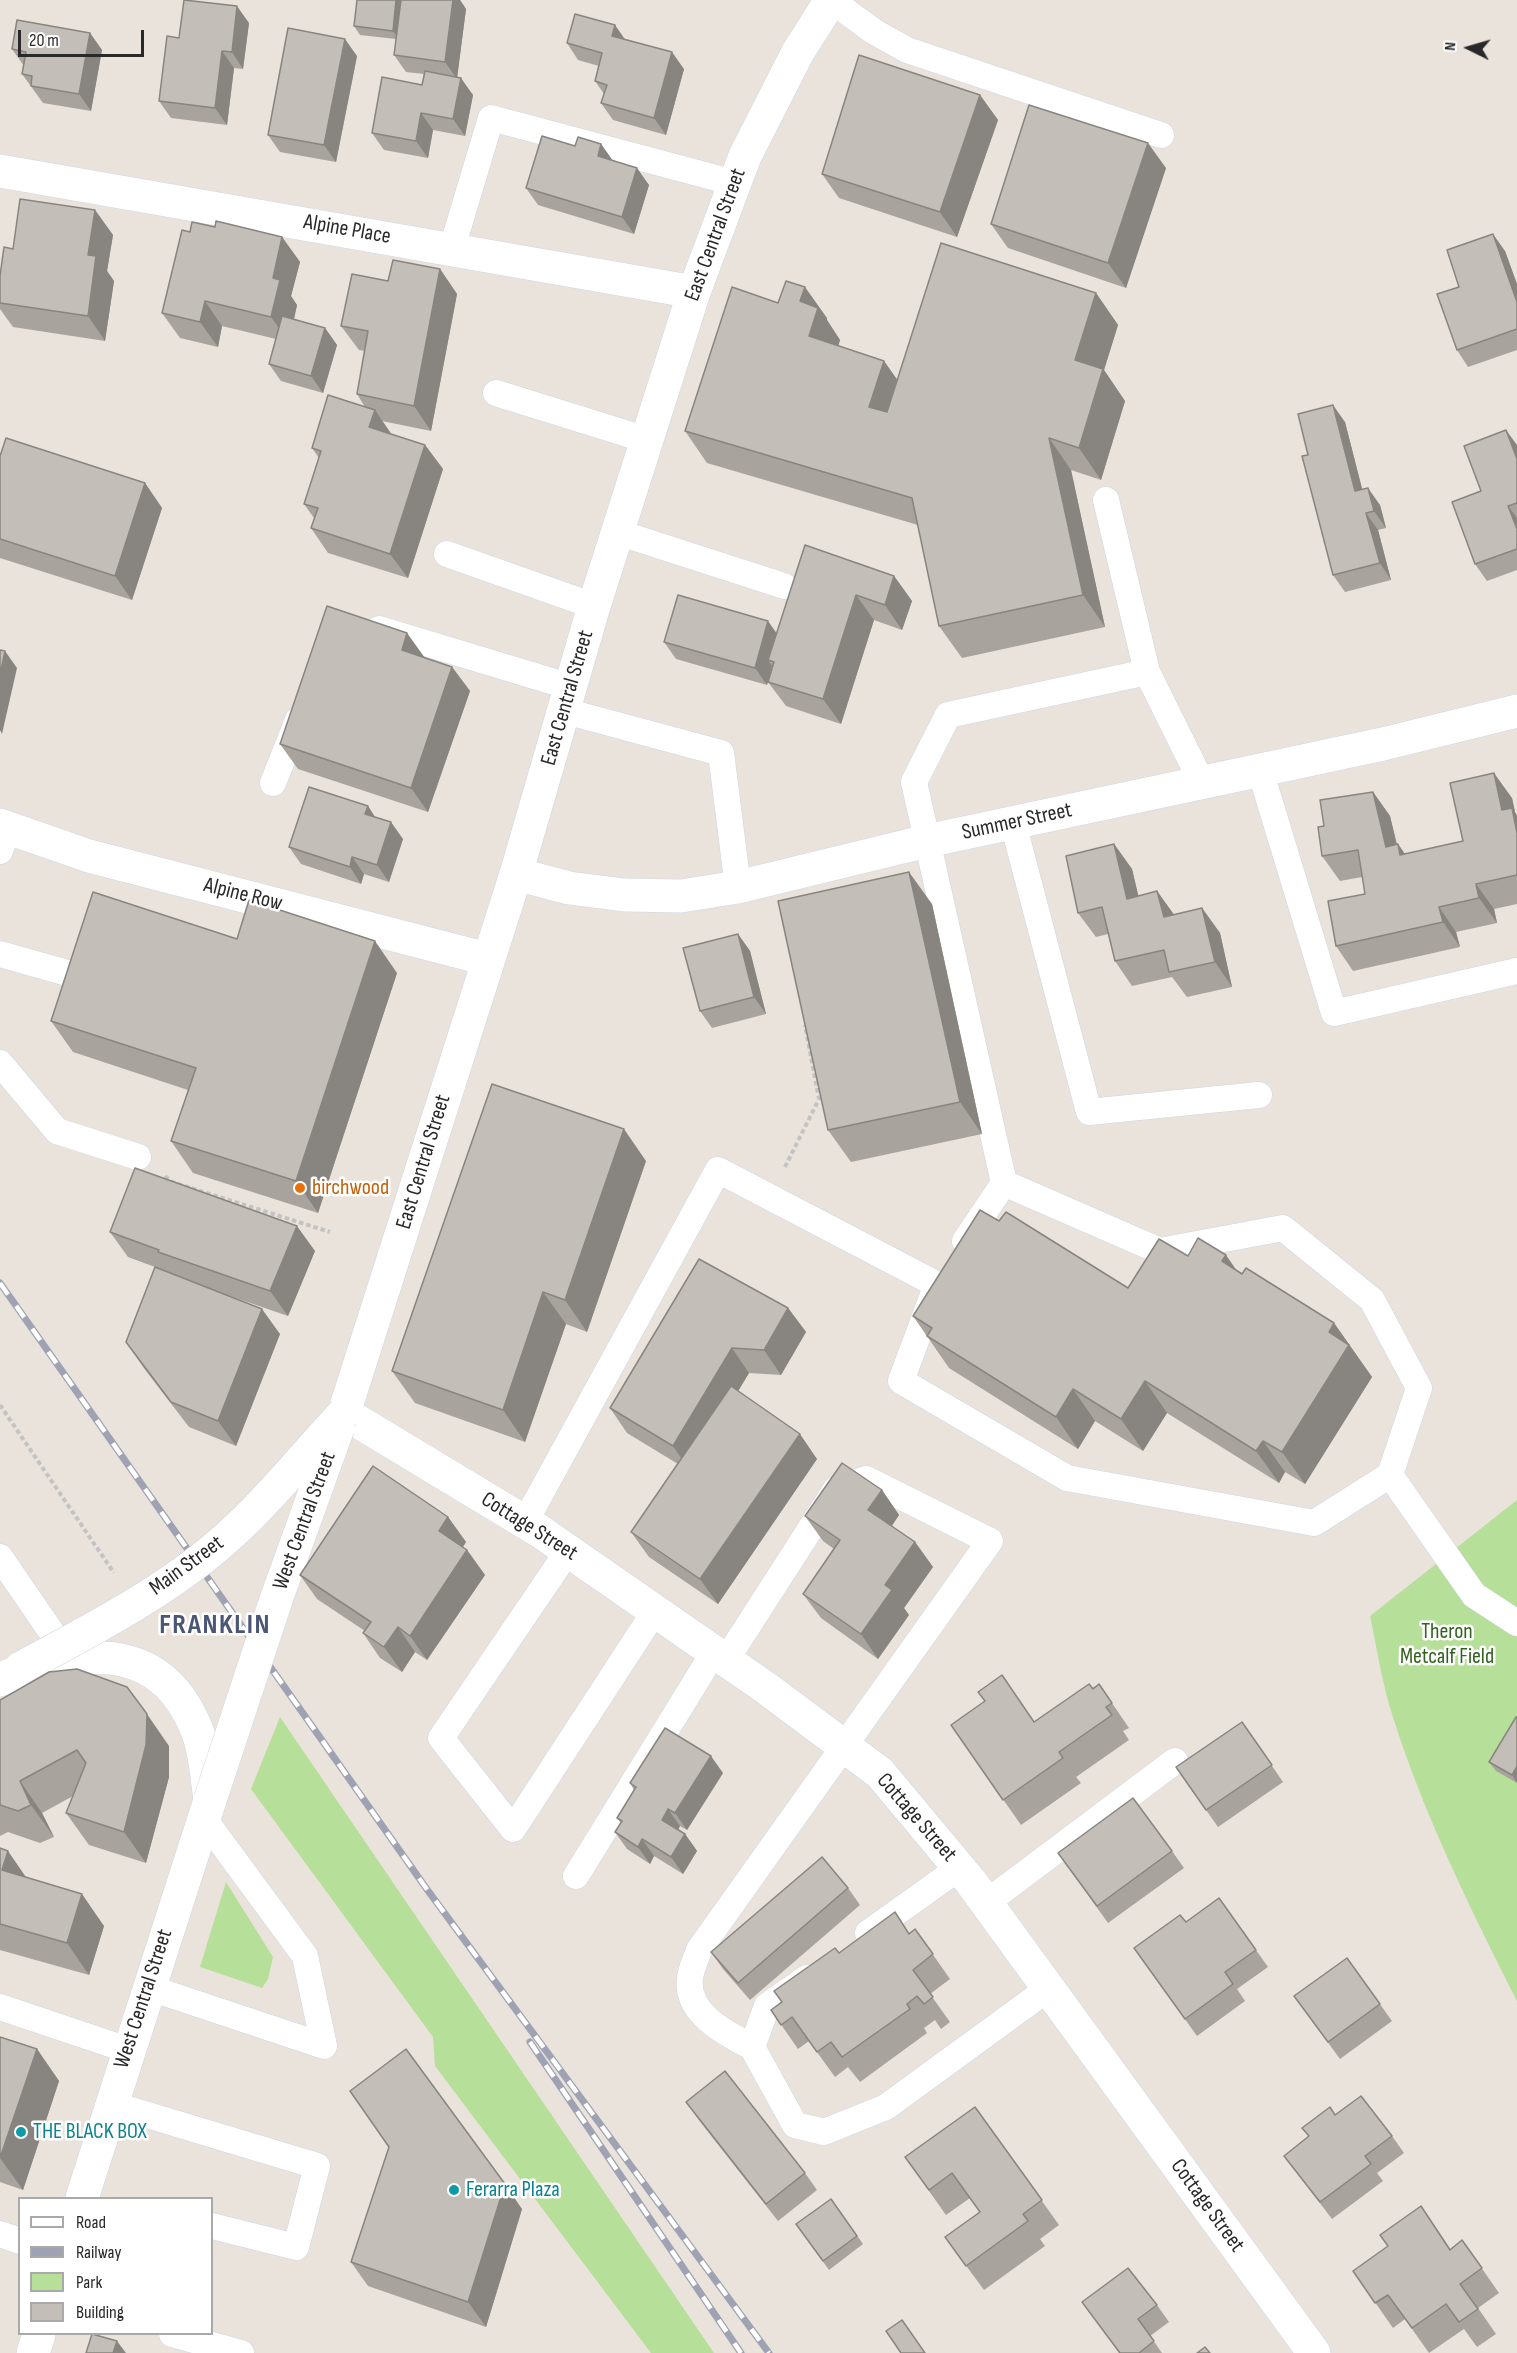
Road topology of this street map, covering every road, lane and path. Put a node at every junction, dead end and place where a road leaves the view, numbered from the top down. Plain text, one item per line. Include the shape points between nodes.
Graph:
1 (831, 0) edge
2 (1161, 135) dead end
3 (0, 171) edge
4 (735, 183) junction
5 (452, 248) junction
6 (694, 292) junction
7 (496, 393) dead end
8 (646, 440) junction
9 (1106, 500) dead end
10 (617, 532) junction
11 (447, 554) dead end
12 (784, 586) dead end
13 (594, 606) junction
14 (361, 623) edge
15 (1147, 672) junction
16 (308, 694) edge
17 (568, 699) junction
18 (1517, 711) edge
19 (1260, 770) junction
20 (273, 783) dead end
21 (1202, 783) junction
22 (1013, 823) junction
23 (3, 835) edge
24 (927, 841) junction
25 (516, 874) junction
26 (738, 887) junction
27 (0, 954) edge
28 (487, 959) junction
29 (1517, 971) edge
30 (78, 976) edge
31 (804, 1017) edge
32 (0, 1063) edge
33 (1259, 1095) dead end
34 (800, 1137) dead end
35 (138, 1156) joint
36 (1004, 1183) junction
37 (330, 1232) dead end
38 (947, 1269) junction
39 (0, 1405) edge
40 (344, 1413) junction
41 (1390, 1475) junction
42 (525, 1522) junction
43 (568, 1551) junction
44 (0, 1557) edge
45 (110, 1568) dead end
46 (655, 1611) junction
47 (1517, 1623) edge
48 (61, 1646) junction
49 (720, 1656) junction
50 (11, 1674) edge
51 (845, 1747) junction
52 (1175, 1761) dead end
53 (207, 1809) junction
54 (958, 1868) junction
55 (576, 1876) dead end
56 (986, 1903) junction
57 (853, 1944) edge
58 (825, 1965) edge
59 (147, 1987) junction
60 (1049, 1988) junction
61 (0, 2007) edge
62 (752, 2047) junction
63 (128, 2050) junction
64 (111, 2104) junction
65 (87, 2197) edge
66 (213, 2226) edge
67 (0, 2235) edge
68 (18, 2240) edge
69 (39, 2335) edge
70 (176, 2335) edge
71 (33, 2353) edge
72 (241, 2353) edge
73 (1314, 2353) edge

1 - 2 lane via 907,50
1 - 4 main road, East Central Street via 798,52
3 - 5 main road, Alpine Place
4 - 5 lane via 491,118
4 - 6 main road, East Central Street
5 - 6 main road, Alpine Place
6 - 8 main road, East Central Street
7 - 8 lane
8 - 10 main road, East Central Street
9 - 15 lane
10 - 12 lane
10 - 13 main road, East Central Street
11 - 13 lane
13 - 17 main road, East Central Street
14 - 17 lane
15 - 21 lane
15 - 24 lane via 948,715 914,782
16 - 20 lane
17 - 25 main road, East Central Street
17 - 26 lane via 721,753
18 - 19 main road, Summer Street
19 - 21 main road, Summer Street
19 - 29 lane via 1334,1013
21 - 22 main road, Summer Street
22 - 24 main road, Summer Street
22 - 33 lane via 1089,1112
23 - 28 main road, Alpine Row
24 - 26 main road, Summer Street
24 - 36 lane
25 - 26 main road, Summer Street via 569,888 624,895 681,896
25 - 28 main road, East Central Street
27 - 30 lane
28 - 40 main road, East Central Street
31 - 34 path via 819,1099
32 - 35 lane via 57,1131
35 - 37 path via 172,1182
36 - 38 lane
36 - 41 lane via 1160,1251 1283,1228 1372,1300 1419,1388
38 - 41 lane via 901,1381 1067,1478 1314,1523
38 - 42 lane via 718,1170
39 - 45 path
40 - 42 main road, Cottage Street
40 - 48 main road, Main Street, bridge via 225,1540 162,1586
40 - 53 main road, West Central Street, bridge via 277,1597
41 - 47 lane via 1474,1595
42 - 43 main road, Cottage Street
43 - 46 main road, Cottage Street
43 - 46 lane via 441,1738 513,1829
44 - 48 lane
46 - 49 main road, Cottage Street
48 - 50 main road, Main Street, bridge
49 - 51 main road, Cottage Street
49 - 51 lane via 836,1489 866,1479 990,1541
49 - 55 lane
50 - 53 main road, West Central Street, bridge via 100,1656 149,1669 168,1684 192,1716 200,1738
51 - 54 main road, Cottage Street via 880,1773
51 - 62 lane via 699,1950 690,1977 690,1994 696,2007 727,2034
52 - 56 lane
53 - 59 main road, West Central Street
53 - 59 lane via 305,1956 324,2046
54 - 56 main road, Cottage Street
54 - 57 lane
56 - 60 main road, Cottage Street
58 - 62 lane via 767,2006
59 - 63 main road, West Central Street
60 - 62 lane via 886,2107 824,2132 795,2124
60 - 73 main road, Cottage Street
61 - 63 lane
63 - 64 main road, West Central Street
64 - 65 main road, West Central Street
64 - 66 lane via 317,2166 296,2247
67 - 68 lane
69 - 71 main road
70 - 72 lane

